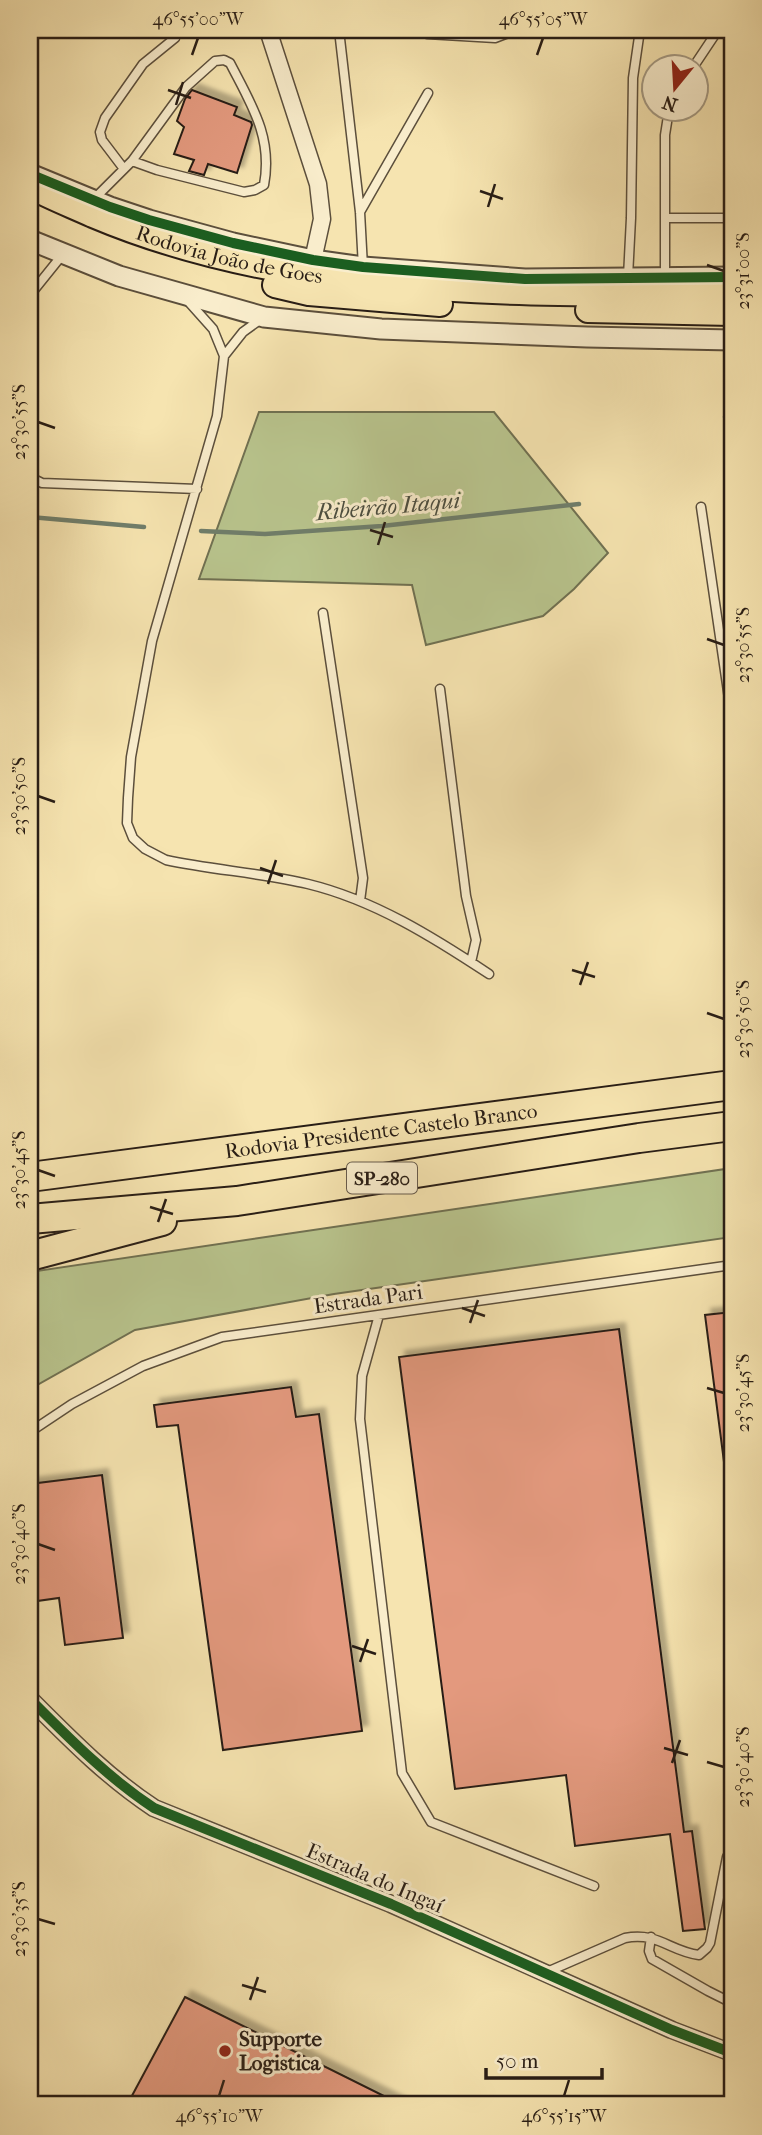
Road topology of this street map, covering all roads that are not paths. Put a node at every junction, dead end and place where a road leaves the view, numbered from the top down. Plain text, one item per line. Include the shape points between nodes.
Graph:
1 (268, 30) edge
2 (339, 30) edge
3 (410, 30) edge
4 (516, 30) edge
5 (640, 30) edge
6 (718, 30) edge
7 (175, 38) dead end
8 (703, 52) edge
9 (428, 93) dead end
10 (667, 122) edge
11 (132, 161) junction
12 (124, 169) junction
13 (30, 174) edge
14 (30, 186) edge
15 (96, 197) dead end
16 (30, 202) edge
17 (360, 212) junction
18 (665, 218) junction
19 (732, 218) edge
20 (30, 240) edge
21 (63, 254) junction
22 (313, 260) junction
23 (363, 267) junction
24 (628, 277) junction
25 (665, 277) junction
26 (732, 277) edge
27 (30, 295) edge
28 (732, 295) edge
29 (184, 296) junction
30 (732, 313) edge
31 (264, 317) junction
32 (732, 340) edge
33 (224, 356) junction
34 (30, 477) edge
35 (197, 489) junction
36 (701, 507) dead end
37 (323, 613) dead end
38 (440, 689) dead end
39 (732, 719) edge
40 (360, 901) junction
41 (471, 962) junction
42 (489, 974) dead end
43 (732, 1085) edge
44 (732, 1126) edge
45 (30, 1177) edge
46 (237, 1201) junction
47 (30, 1219) edge
48 (30, 1256) edge
49 (732, 1265) edge
50 (379, 1315) junction
51 (30, 1432) edge
52 (30, 1699) edge
53 (732, 1849) edge
54 (594, 1886) dead end
55 (651, 1937) junction
56 (545, 1973) junction
57 (732, 2003) edge
58 (732, 2053) edge

1 - 22 street via 318,184 322,219
2 - 17 lane
3 - 4 lane via 495,38
5 - 24 lane via 633,78
6 - 8 lane
7 - 12 lane via 143,64 105,118 102,140
9 - 17 lane
10 - 18 lane
11 - 11 lane via 244,192 264,185 267,167 260,120 230,63 215,61 186,87
11 - 12 lane
12 - 15 lane
13 - 22 street via 149,220
14 - 28 highway, Rodovia João de Goes via 126,229 196,251 309,275 509,293
16 - 30 highway, Rodovia João de Goes via 83,228 204,269 309,293 513,309
17 - 23 lane
18 - 19 lane
18 - 25 lane
20 - 21 street
21 - 27 lane
21 - 29 street
22 - 23 street
23 - 24 street via 525,279
24 - 25 street
25 - 26 street
29 - 31 street
29 - 33 lane via 213,329
31 - 32 street via 381,329
31 - 33 lane via 243,332
33 - 35 lane via 217,416
34 - 35 lane via 42,483
35 - 40 lane via 152,641 131,757 127,824 133,838 166,860 310,885
36 - 39 lane
37 - 40 lane via 363,878
38 - 41 lane via 466,896 476,940
40 - 41 lane
41 - 42 lane
43 - 45 highway, Rodovia Presidente Castelo Branco / SP-280
44 - 46 highway, SP-280
46 - 47 highway, SP-280
46 - 48 highway
49 - 50 lane, Estrada Pari
50 - 51 lane, Estrada Pari via 222,1337 143,1366
50 - 54 lane via 362,1376 360,1419 402,1773 431,1822
52 - 56 street, Estrada do Ingaí via 97,1766 154,1808 391,1904
53 - 55 lane via 707,1948 699,1955 691,1954
55 - 56 lane via 625,1938
55 - 57 lane via 652,1959
56 - 58 street, Estrada do Ingaí

